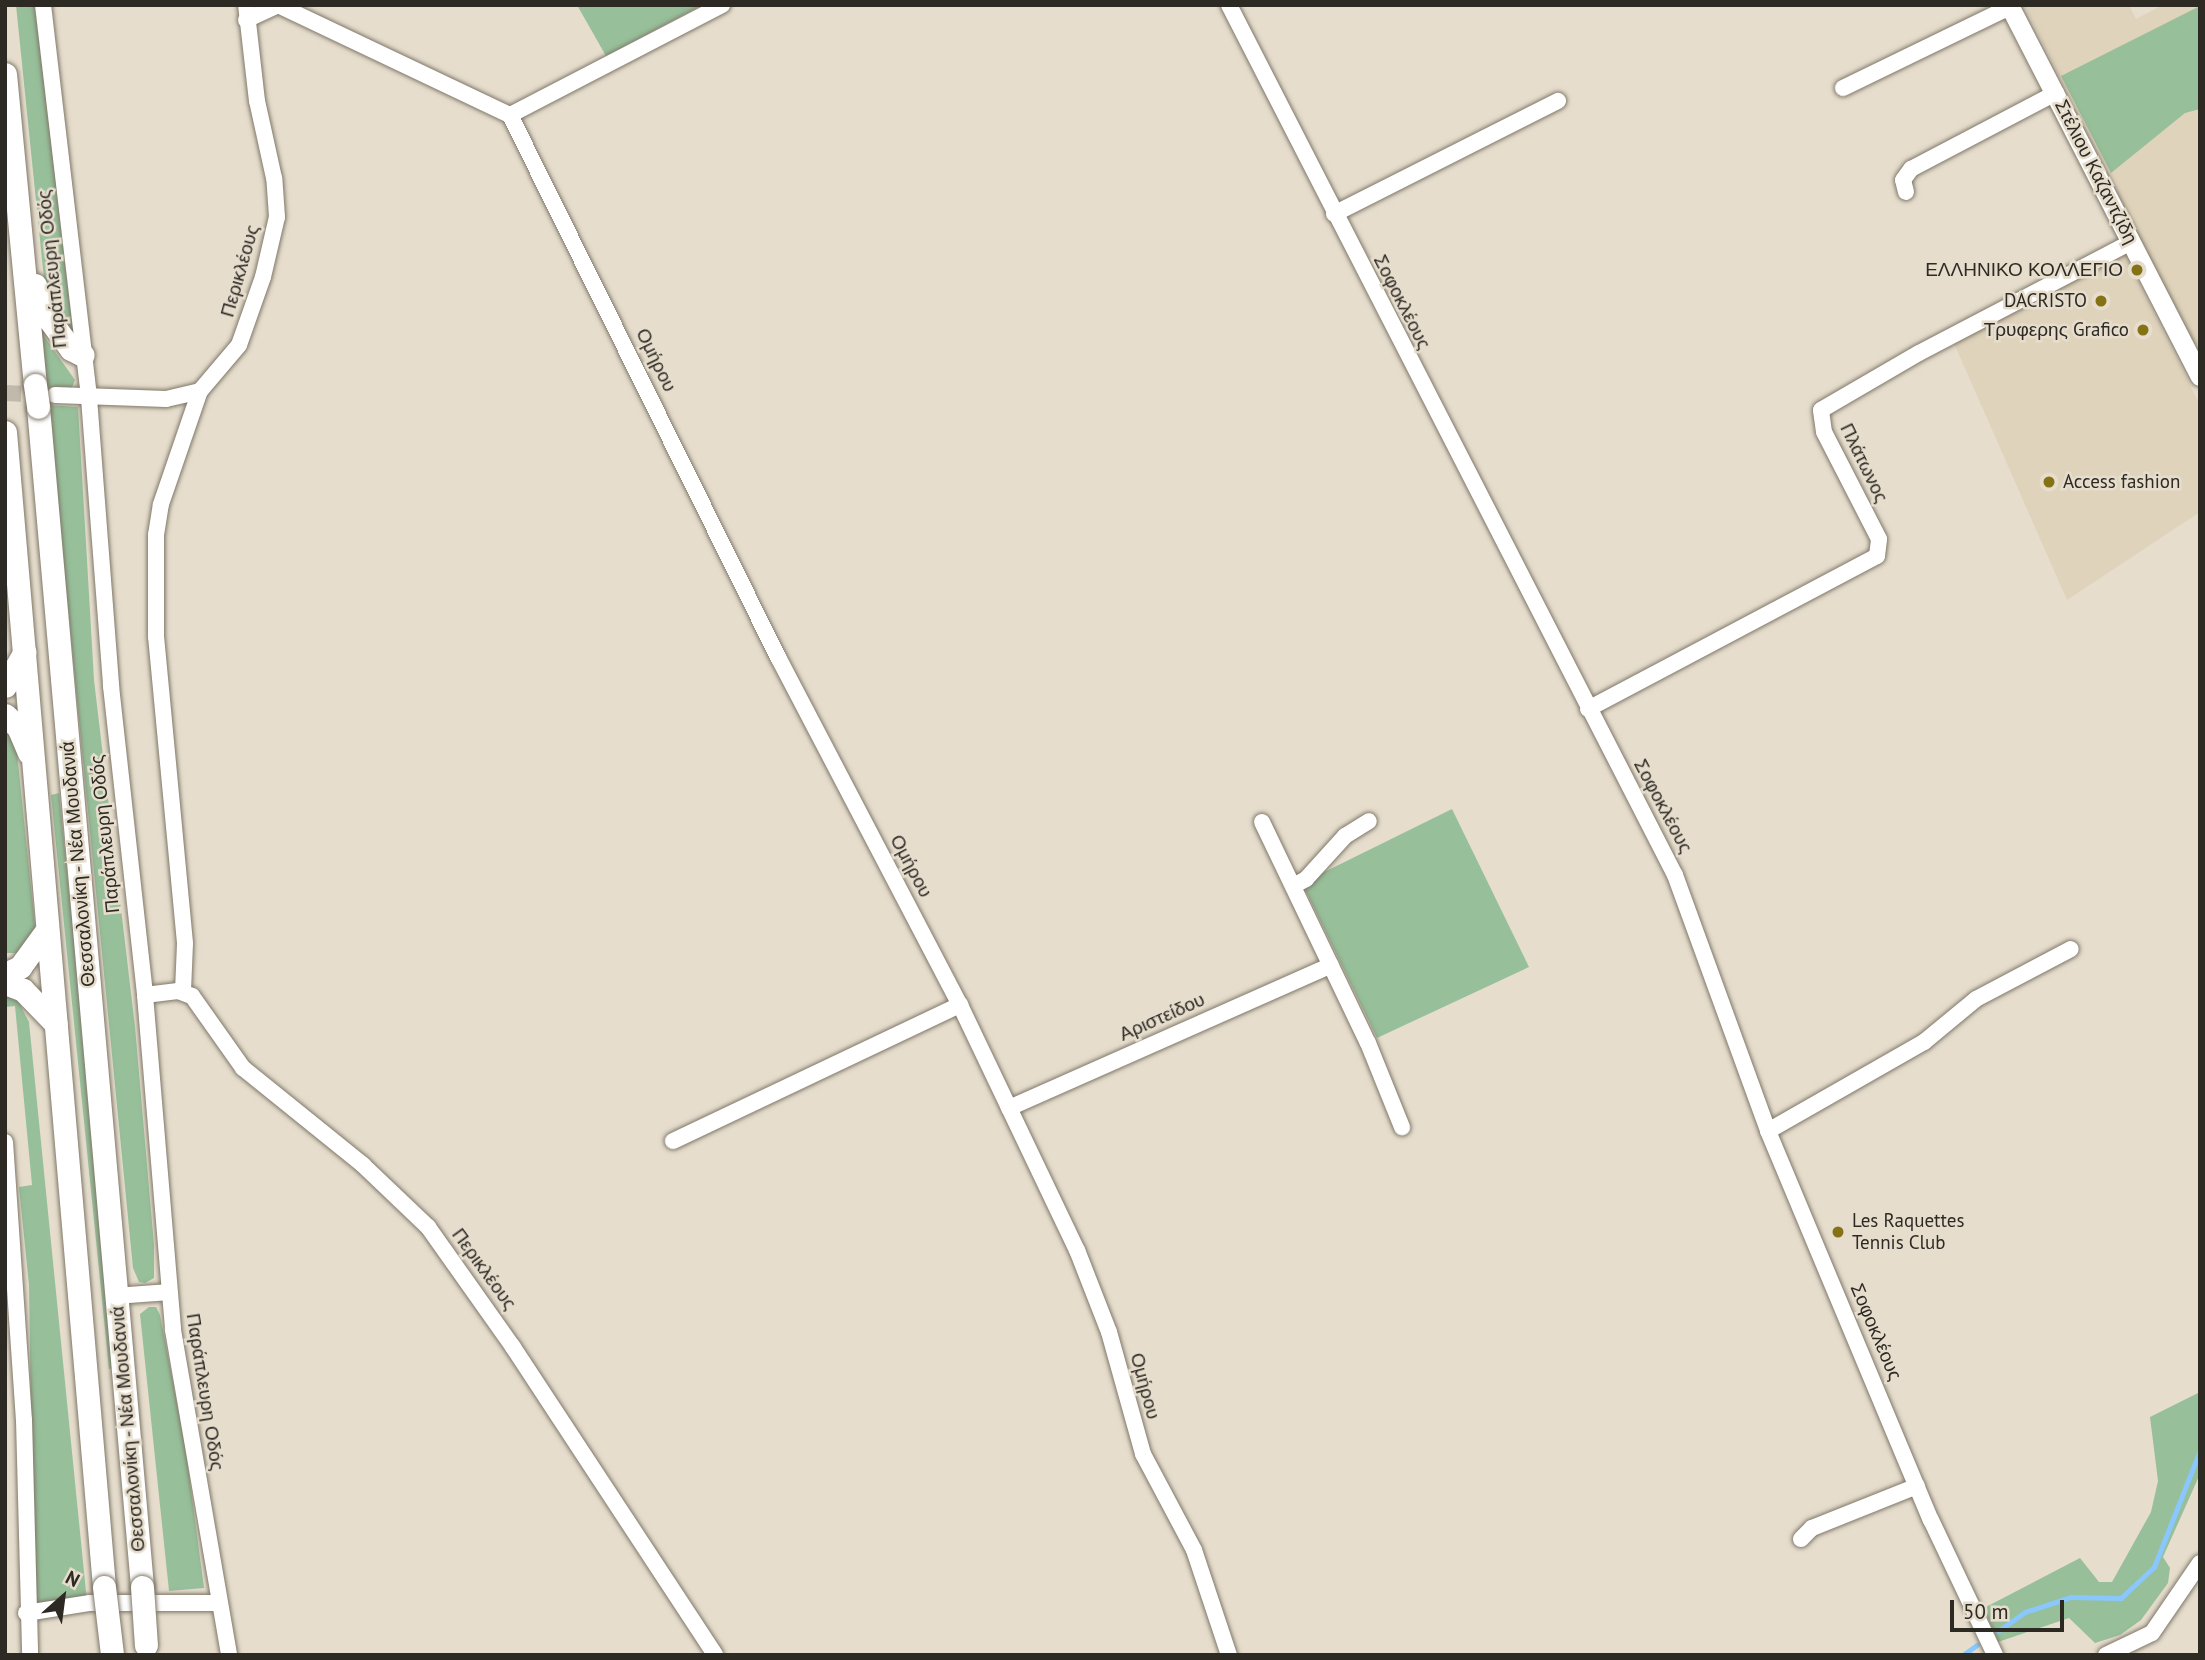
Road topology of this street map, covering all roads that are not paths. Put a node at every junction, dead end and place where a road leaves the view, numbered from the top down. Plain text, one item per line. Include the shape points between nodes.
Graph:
1 (43, 5) edge
2 (278, 5) edge
3 (722, 5) edge
4 (1229, 5) edge
5 (2010, 6) edge
6 (246, 13) edge
7 (5, 74) edge
8 (1843, 88) dead end
9 (2056, 93) junction
10 (1558, 101) dead end
11 (510, 115) junction
12 (1906, 191) dead end
13 (19, 193) junction
14 (1334, 214) junction
15 (2131, 242) junction
16 (83, 355) junction
17 (2200, 376) edge
18 (200, 391) junction
19 (43, 396) junction
20 (89, 398) junction
21 (5, 432) edge
22 (25, 652) junction
23 (5, 686) edge
24 (1588, 709) junction
25 (5, 715) edge
26 (39, 797) junction
27 (1368, 821) dead end
28 (1262, 822) dead end
29 (1293, 886) junction
30 (47, 930) junction
31 (2071, 949) dead end
32 (1331, 965) junction
33 (5, 974) edge
34 (5, 983) edge
35 (183, 991) junction
36 (145, 995) junction
37 (960, 1005) junction
38 (55, 1024) junction
39 (1009, 1108) junction
40 (1402, 1127) dead end
41 (1768, 1131) junction
42 (673, 1141) dead end
43 (5, 1142) edge
44 (169, 1292) junction
45 (116, 1296) junction
46 (1917, 1486) junction
47 (1801, 1539) dead end
48 (2200, 1563) edge
49 (219, 1604) junction
50 (26, 1613) junction
51 (147, 1650) edge
52 (112, 1654) edge
53 (30, 1655) edge
54 (229, 1655) edge
55 (715, 1655) edge
56 (1230, 1655) edge
57 (1995, 1655) edge
58 (2106, 1655) edge

1 - 16 street, Παράπλευρη Οδός
2 - 6 street
2 - 11 street
3 - 11 street via 527,111
4 - 14 street, Σοφοκλέους
5 - 8 street
5 - 9 main road, Στέλιου Καζαντζίδη
6 - 18 street, Περικλέους via 277,217 263,277 239,345
7 - 13 highway, Θεσσαλονίκη - Νέα Μουδανιά
9 - 12 street via 1911,169 1903,180
9 - 15 main road, Στέλιου Καζαντζίδη
10 - 14 street
11 - 37 street, Ομήρου via 778,657
13 - 16 highway via 41,304 71,349
13 - 19 highway, Θεσσαλονίκη - Νέα Μουδανιά
14 - 24 street, Σοφοκλέους
15 - 17 main road, Στέλιου Καζαντζίδη
15 - 24 street, Πλάτωνος via 1928,348 1821,411 1824,432 1879,539 1877,556
16 - 20 street, Παράπλευρη Οδός
18 - 20 street via 166,399
18 - 35 street via 161,504 156,535 156,637 185,943
19 - 20 street
19 - 45 highway, Θεσσαλονίκη - Νέα Μουδανιά
20 - 36 street, Παράπλευρη Οδός via 112,700
21 - 22 highway, Θεσσαλονίκη - Νέα Μουδανιά
22 - 23 highway
22 - 26 highway, Θεσσαλονίκη - Νέα Μουδανιά
24 - 41 street, Σοφοκλέους via 1686,897
25 - 26 highway via 24,741
26 - 30 highway, Θεσσαλονίκη - Νέα Μουδανιά
27 - 29 street via 1345,836
28 - 29 street
29 - 32 street
30 - 33 highway via 20,967
30 - 38 highway, Θεσσαλονίκη - Νέα Μουδανιά
31 - 41 street via 1976,999 1924,1042
32 - 39 street, Αριστείδου
32 - 40 street
34 - 38 highway via 23,990
35 - 36 street
35 - 55 street, Περικλέους via 197,1001 243,1068 363,1165 445,1247
36 - 44 street, Παράπλευρη Οδός
37 - 39 street, Ομήρου
37 - 42 street
38 - 52 highway, Θεσσαλονίκη - Νέα Μουδανιά, bridge
39 - 56 street, Ομήρου via 1100,1306 1139,1443 1194,1550
41 - 46 street, Σοφοκλέους
43 - 50 street via 24,1420
44 - 45 street
44 - 49 street, Παράπλευρη Οδός
45 - 51 highway, Θεσσαλονίκη - Νέα Μουδανιά, bridge
46 - 47 street via 1812,1528
46 - 57 street, Σοφοκλέους
48 - 58 street via 2151,1633
49 - 50 street via 90,1603
49 - 54 street, Παράπλευρη Οδός
50 - 53 street

